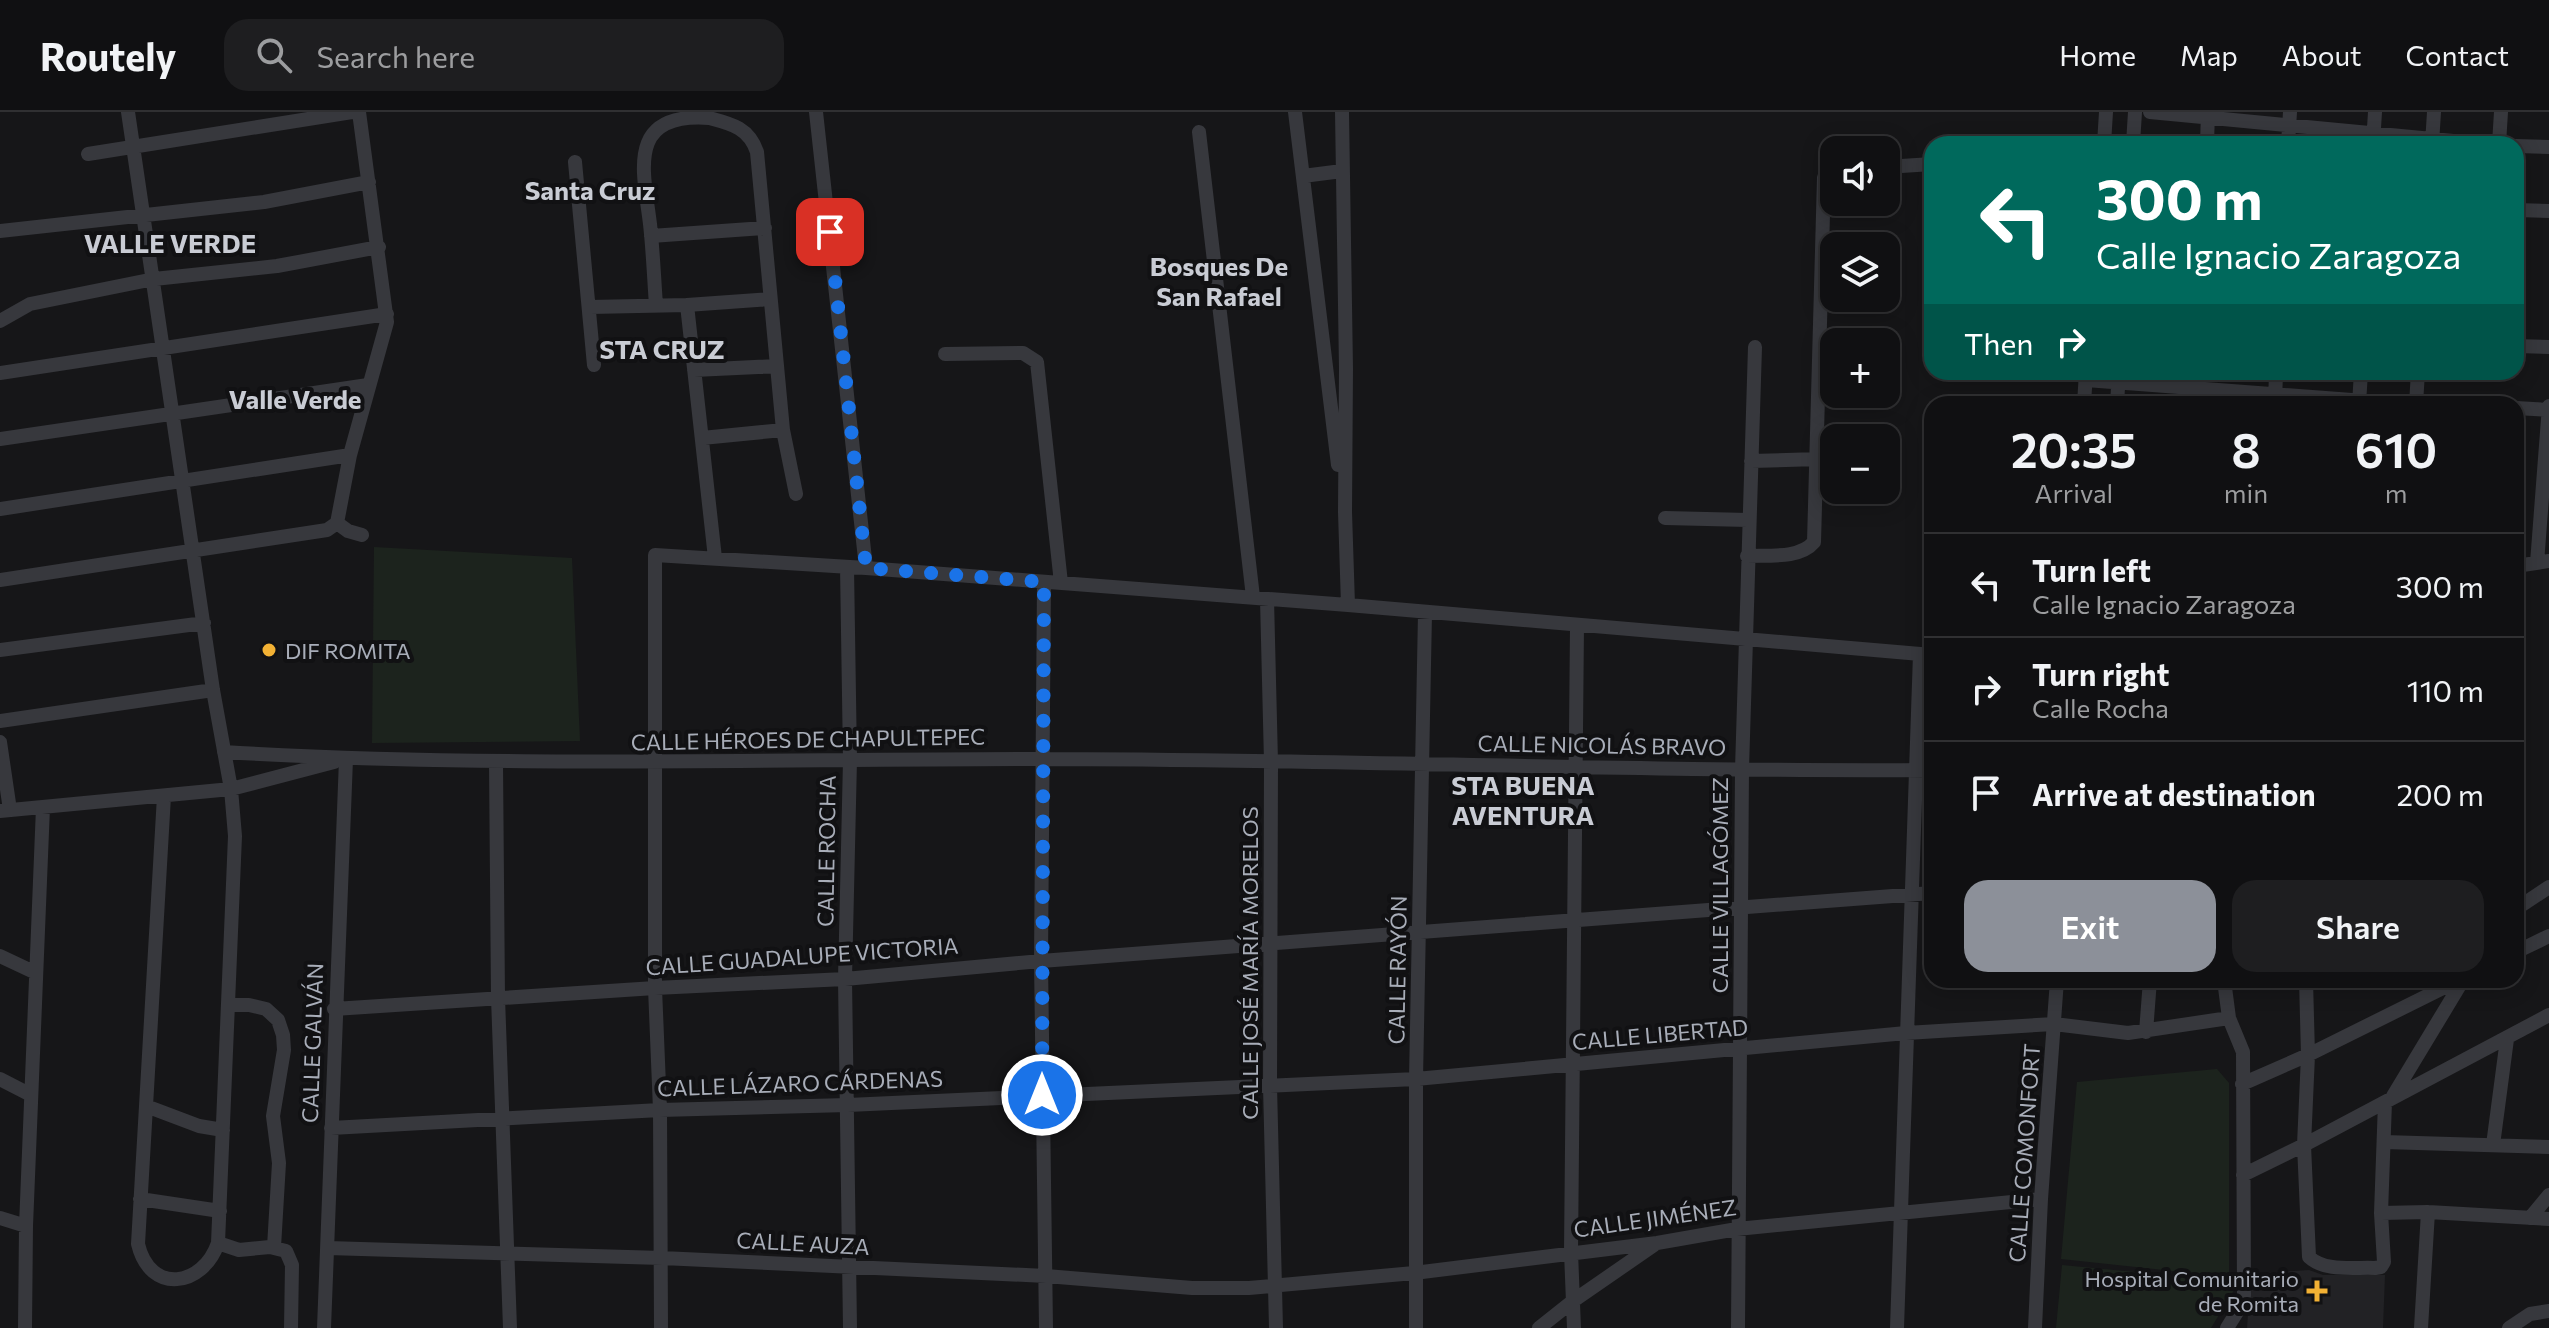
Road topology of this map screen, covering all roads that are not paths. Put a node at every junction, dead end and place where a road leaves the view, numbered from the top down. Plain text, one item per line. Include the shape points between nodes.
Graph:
1 (128, 112) edge
2 (352, 112) edge
3 (359, 112) edge
4 (816, 112) edge
5 (1295, 112) edge
6 (1342, 112) edge
7 (2106, 112) edge
8 (2135, 112) edge
9 (2150, 112) edge
10 (2375, 112) edge
11 (2434, 112) edge
12 (2501, 112) edge
13 (2208, 114) edge
14 (2290, 118) edge
15 (1199, 132) dead end
16 (2104, 136) edge
17 (2134, 136) edge
18 (2207, 136) edge
19 (2361, 136) edge
20 (2373, 136) edge
21 (2432, 136) edge
22 (2500, 136) edge
23 (2524, 146) edge
24 (134, 147) junction
25 (2549, 147) edge
26 (88, 154) dead end
27 (575, 162) dead end
28 (1924, 165) edge
29 (1900, 166) edge
30 (1342, 171) junction
31 (1303, 176) junction
32 (369, 182) junction
33 (2524, 210) edge
34 (2549, 211) edge
35 (144, 213) junction
36 (1823, 216) edge
37 (765, 228) junction
38 (0, 231) edge
39 (651, 236) junction
40 (379, 247) junction
41 (154, 279) junction
42 (770, 299) junction
43 (656, 305) junction
44 (687, 305) junction
45 (590, 307) junction
46 (387, 314) junction
47 (0, 321) edge
48 (2524, 346) edge
49 (164, 347) junction
50 (1755, 347) dead end
51 (2549, 347) edge
52 (945, 354) dead end
53 (594, 365) dead end
54 (777, 366) junction
55 (1346, 369) junction
56 (694, 370) junction
57 (1325, 372) junction
58 (0, 373) edge
59 (2126, 380) edge
60 (368, 385) junction
61 (2193, 396) edge
62 (2524, 408) edge
63 (2549, 408) edge
64 (174, 414) junction
65 (783, 430) junction
66 (702, 438) junction
67 (0, 439) edge
68 (350, 455) junction
69 (1818, 459) junction
70 (1751, 461) junction
71 (184, 482) junction
72 (796, 494) dead end
73 (0, 509) edge
74 (1345, 512) junction
75 (1665, 518) dead end
76 (1748, 520) junction
77 (337, 523) junction
78 (362, 535) dead end
79 (2544, 546) edge
80 (193, 551) junction
81 (1747, 556) junction
82 (715, 558) junction
83 (2543, 562) edge
84 (847, 567) junction
85 (866, 568) junction
86 (0, 580) edge
87 (1044, 582) junction
88 (1061, 583) junction
89 (1260, 598) junction
90 (1348, 605) junction
91 (1425, 613) junction
92 (204, 623) junction
93 (1577, 626) junction
94 (1745, 639) junction
95 (0, 650) edge
96 (1924, 654) edge
97 (1924, 675) edge
98 (213, 690) junction
99 (0, 721) edge
100 (0, 742) edge
101 (224, 752) junction
102 (346, 759) junction
103 (1043, 759) junction
104 (850, 760) junction
105 (1271, 762) junction
106 (496, 763) junction
107 (654, 763) junction
108 (1422, 764) junction
109 (1577, 767) junction
110 (2, 769) edge
111 (1742, 769) junction
112 (1915, 770) junction
113 (1924, 770) edge
114 (231, 789) junction
115 (164, 796) junction
116 (43, 807) junction
117 (5, 811) edge
118 (2549, 887) edge
119 (1924, 894) edge
120 (1911, 895) junction
121 (2524, 904) edge
122 (1741, 908) junction
123 (1575, 921) junction
124 (1420, 933) junction
125 (2549, 936) edge
126 (1272, 943) junction
127 (2524, 948) edge
128 (0, 956) edge
129 (1041, 961) junction
130 (36, 973) junction
131 (845, 979) junction
132 (655, 988) junction
133 (2056, 988) edge
134 (2149, 988) edge
135 (2225, 988) edge
136 (2306, 988) edge
137 (2445, 988) edge
138 (2456, 988) edge
139 (498, 998) junction
140 (228, 1005) junction
141 (334, 1009) junction
142 (2549, 1015) edge
143 (2229, 1018) junction
144 (2054, 1024) junction
145 (2146, 1032) junction
146 (1906, 1033) junction
147 (2507, 1039) junction
148 (1740, 1049) junction
149 (2308, 1055) junction
150 (1574, 1064) junction
151 (0, 1079) edge
152 (1416, 1079) junction
153 (2242, 1084) junction
154 (1270, 1086) junction
155 (31, 1095) junction
156 (1042, 1095) junction
157 (2388, 1100) junction
158 (848, 1105) junction
159 (146, 1106) junction
160 (660, 1110) junction
161 (504, 1120) junction
162 (331, 1128) junction
163 (223, 1130) junction
164 (2384, 1142) junction
165 (2304, 1145) junction
166 (2493, 1145) junction
167 (2549, 1147) edge
168 (2243, 1175) junction
169 (2549, 1195) edge
170 (140, 1199) junction
171 (2041, 1199) junction
172 (220, 1211) junction
173 (1900, 1212) junction
174 (2428, 1212) junction
175 (2381, 1213) junction
176 (0, 1218) edge
177 (2530, 1218) junction
178 (2549, 1219) edge
179 (26, 1226) junction
180 (1737, 1229) junction
181 (218, 1243) junction
182 (1657, 1243) junction
183 (274, 1247) junction
184 (328, 1248) junction
185 (1571, 1252) junction
186 (508, 1254) junction
187 (662, 1258) junction
188 (850, 1268) junction
189 (1414, 1273) junction
190 (1046, 1276) junction
191 (1276, 1287) junction
192 (1573, 1301) junction
193 (2549, 1311) edge
194 (25, 1328) edge
195 (291, 1328) edge
196 (324, 1328) edge
197 (510, 1328) edge
198 (661, 1328) edge
199 (850, 1328) edge
200 (1046, 1328) edge
201 (1276, 1328) edge
202 (1416, 1328) edge
203 (1539, 1328) edge
204 (1574, 1328) edge
205 (1738, 1328) edge
206 (1897, 1328) edge
207 (2035, 1328) edge
208 (2227, 1328) edge
209 (2421, 1328) edge
210 (2509, 1328) edge

1 - 24 street
2 - 24 street
3 - 32 street
4 - 85 street
5 - 31 street
6 - 30 street
7 - 16 street
8 - 17 street
9 - 13 street
10 - 20 street
11 - 21 street
12 - 22 street
13 - 14 street
13 - 18 street
14 - 19 street
15 - 89 street, CALLE JOSÉ MARÍA MORELOS
23 - 25 street
24 - 26 street
24 - 35 street
27 - 45 street
28 - 29 street
30 - 31 street
30 - 55 street
31 - 57 street
32 - 35 street via 264,202
32 - 40 street
33 - 34 street
35 - 38 street
35 - 41 street
36 - 69 street
37 - 39 street
37 - 39 street via 753,140 735,125 687,113 658,120 642,153
37 - 42 street
39 - 43 street
40 - 41 street via 277,266
40 - 46 street
41 - 47 street via 30,304
41 - 49 street
42 - 44 street
42 - 54 street
43 - 44 street
43 - 45 street
44 - 56 street
45 - 53 street
46 - 49 street
46 - 60 street
48 - 51 street
49 - 58 street
49 - 64 street
50 - 70 street, CALLE VILLAGÓMEZ
52 - 88 street via 1023,353 1037,362
54 - 56 street
54 - 65 street
55 - 57 street
55 - 74 street
56 - 66 street
57 - 74 street
59 - 61 street
60 - 64 street
60 - 68 street
62 - 63 street
63 - 79 street
64 - 67 street
64 - 71 street
65 - 66 street
65 - 72 street
66 - 82 street
68 - 71 street
68 - 77 street
69 - 70 street
69 - 81 street via 1814,542 1795,553
70 - 76 street, CALLE VILLAGÓMEZ
71 - 73 street
71 - 80 street
74 - 90 street
75 - 76 street
76 - 81 street, CALLE VILLAGÓMEZ
77 - 78 street
77 - 80 street via 327,530
79 - 83 street
80 - 86 street
80 - 92 street
81 - 94 street, CALLE VILLAGÓMEZ
82 - 84 street
82 - 107 street via 655,555
84 - 85 street
84 - 104 street, CALLE ROCHA
85 - 87 street
87 - 88 street
87 - 103 street
88 - 89 street
89 - 90 street
89 - 105 street, CALLE JOSÉ MARÍA MORELOS
90 - 91 street
91 - 93 street
91 - 108 street, CALLE RAYÓN
92 - 95 street
92 - 98 street
93 - 94 street
93 - 109 street
94 - 96 street
94 - 111 street, CALLE VILLAGÓMEZ
97 - 112 street
98 - 99 street
98 - 101 street
100 - 110 street
101 - 102 street
101 - 114 street
102 - 106 street, CALLE HÉROES DE CHAPULTEPEC
102 - 114 street
102 - 141 street, CALLE GALVÁN
103 - 104 street, CALLE HÉROES DE CHAPULTEPEC
103 - 105 street, CALLE HÉROES DE CHAPULTEPEC
103 - 129 street
104 - 107 street, CALLE HÉROES DE CHAPULTEPEC
104 - 131 street, CALLE ROCHA
105 - 108 street, CALLE NICOLÁS BRAVO
105 - 126 street, CALLE JOSÉ MARÍA MORELOS
106 - 107 street, CALLE HÉROES DE CHAPULTEPEC
106 - 139 street
107 - 132 street
108 - 109 street, CALLE NICOLÁS BRAVO
108 - 124 street, CALLE RAYÓN
109 - 111 street, CALLE NICOLÁS BRAVO
109 - 123 street
110 - 117 street
111 - 112 street, CALLE NICOLÁS BRAVO
111 - 122 street, CALLE VILLAGÓMEZ
112 - 113 street, CALLE NICOLÁS BRAVO
112 - 120 street
114 - 115 street
114 - 140 street via 235,836
115 - 116 street
115 - 159 street
116 - 117 street
116 - 130 street
118 - 121 street
119 - 120 street, CALLE GUADALUPE VICTORIA
120 - 122 street, CALLE GUADALUPE VICTORIA
120 - 146 street
122 - 123 street, CALLE GUADALUPE VICTORIA
122 - 148 street, CALLE VILLAGÓMEZ
123 - 124 street, CALLE GUADALUPE VICTORIA
123 - 150 street
124 - 126 street, CALLE GUADALUPE VICTORIA
124 - 152 street, CALLE RAYÓN
125 - 127 street
126 - 129 street, CALLE GUADALUPE VICTORIA
126 - 154 street, CALLE JOSÉ MARÍA MORELOS
128 - 130 street
129 - 131 street, CALLE GUADALUPE VICTORIA
129 - 156 street
130 - 155 street
131 - 132 street, CALLE GUADALUPE VICTORIA
131 - 158 street, CALLE ROCHA
132 - 139 street, CALLE GUADALUPE VICTORIA
132 - 160 street
133 - 144 street, CALLE COMONFORT
134 - 145 street
135 - 143 street
136 - 149 street
137 - 149 street
138 - 157 street
139 - 141 street, CALLE GUADALUPE VICTORIA
139 - 161 street
140 - 163 street
140 - 183 street via 266,1009 278,1020 283,1035 273,1116 279,1163
141 - 162 street, CALLE GALVÁN
142 - 147 street
143 - 145 street, CALLE LIBERTAD
143 - 153 street via 2243,1052
144 - 145 street, CALLE LIBERTAD
144 - 146 street, CALLE LIBERTAD
144 - 171 street, CALLE COMONFORT
146 - 148 street, CALLE LIBERTAD
146 - 173 street
147 - 157 street
147 - 166 street
148 - 150 street, CALLE LIBERTAD
148 - 180 street, CALLE VILLAGÓMEZ
149 - 153 street
149 - 165 street
150 - 152 street, CALLE LIBERTAD
150 - 185 street
151 - 155 street
152 - 154 street, CALLE LIBERTAD
152 - 189 street, CALLE RAYÓN
153 - 168 street
154 - 156 street, CALLE LÁZARO CÁRDENAS
154 - 191 street, CALLE JOSÉ MARÍA MORELOS
155 - 179 street
156 - 158 street, CALLE LÁZARO CÁRDENAS
156 - 190 street
157 - 164 street
157 - 165 street
158 - 160 street, CALLE LÁZARO CÁRDENAS
158 - 188 street, CALLE ROCHA
159 - 163 street
159 - 170 street
160 - 161 street, CALLE LÁZARO CÁRDENAS
160 - 187 street
161 - 162 street, CALLE LÁZARO CÁRDENAS
161 - 186 street
162 - 184 street, CALLE GALVÁN
163 - 172 street
164 - 166 street
164 - 175 street
165 - 168 street
165 - 175 street via 2309,1257 2328,1266 2381,1267
166 - 167 street
168 - 208 street via 2242,1304
169 - 177 street
170 - 172 street
170 - 181 street via 142,1260 162,1278 191,1276 204,1267
171 - 173 street, CALLE JIMÉNEZ
171 - 207 street, CALLE COMONFORT
172 - 181 street
173 - 180 street, CALLE JIMÉNEZ
173 - 206 street
174 - 175 street
174 - 177 street
174 - 209 street
176 - 179 street
177 - 178 street
179 - 194 street
180 - 182 street, CALLE JIMÉNEZ
180 - 205 street, CALLE VILLAGÓMEZ
181 - 183 street via 239,1250
182 - 185 street, CALLE JIMÉNEZ
182 - 192 street
183 - 195 street via 286,1251 292,1265
184 - 186 street, CALLE AUZA
184 - 196 street, CALLE GALVÁN
185 - 189 street, CALLE JIMÉNEZ
185 - 192 street
186 - 187 street, CALLE AUZA
186 - 197 street
187 - 188 street, CALLE AUZA
187 - 198 street
188 - 190 street, CALLE AUZA
188 - 199 street, CALLE ROCHA
189 - 191 street, CALLE JIMÉNEZ
189 - 202 street, CALLE RAYÓN
190 - 191 street, CALLE AUZA via 1207,1288
190 - 200 street
191 - 201 street, CALLE JOSÉ MARÍA MORELOS
192 - 203 street
192 - 204 street
193 - 210 street via 2530,1314

